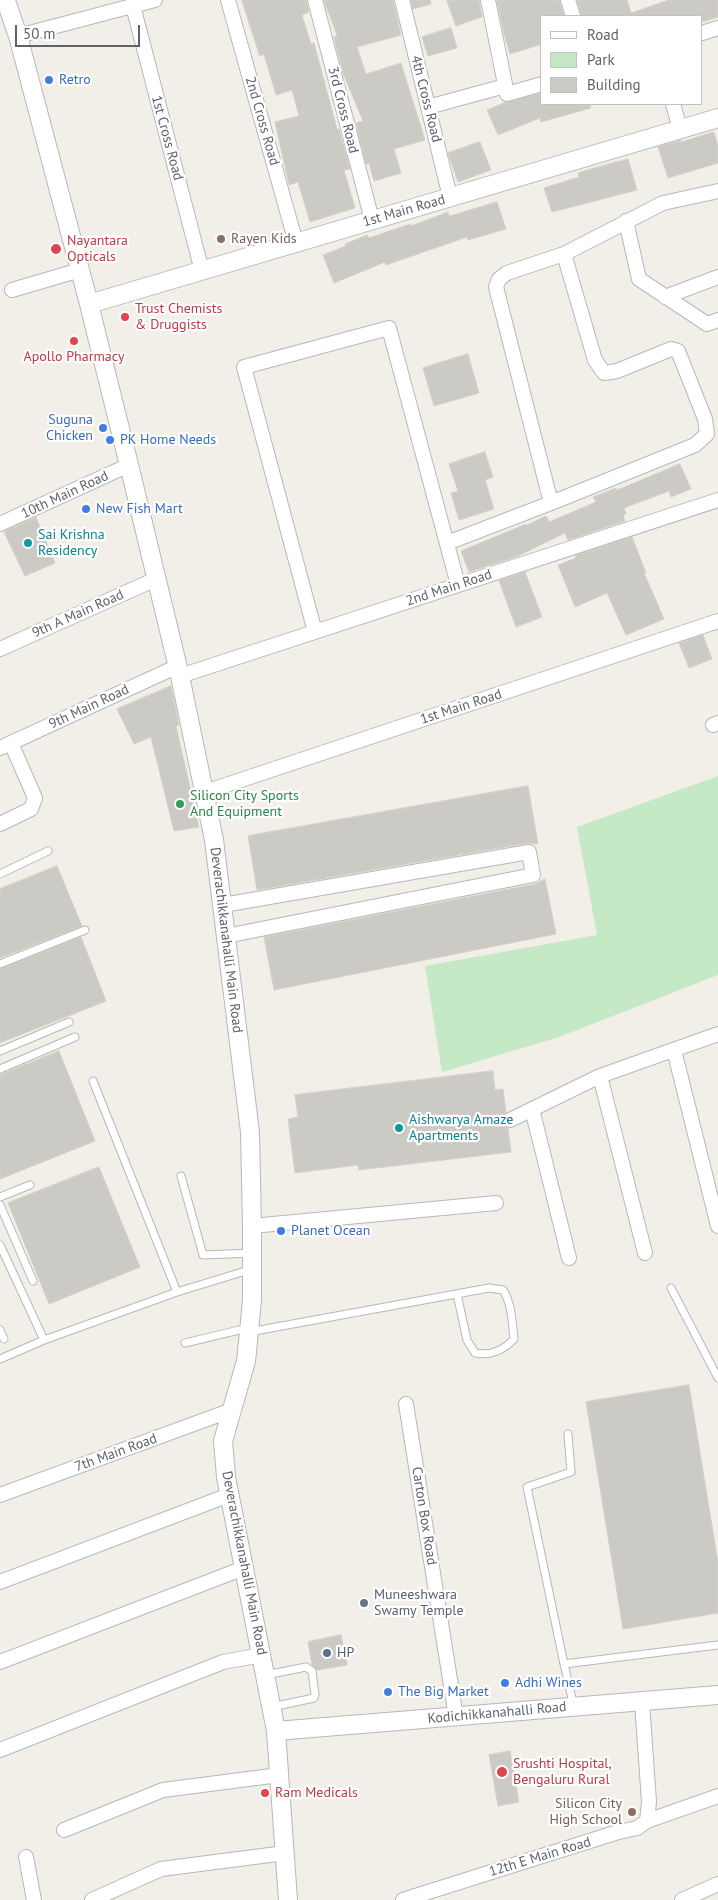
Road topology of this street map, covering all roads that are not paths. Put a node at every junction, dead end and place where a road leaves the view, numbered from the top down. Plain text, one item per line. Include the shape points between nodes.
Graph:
1 (155, 0) edge
2 (228, 0) edge
3 (315, 0) edge
4 (402, 0) edge
5 (488, 0) edge
6 (568, 0) edge
7 (5, 2) edge
8 (133, 6) junction
9 (573, 15) edge
10 (718, 28) edge
11 (703, 33) edge
12 (18, 36) junction
13 (540, 85) edge
14 (505, 86) junction
15 (673, 105) edge
16 (428, 107) junction
17 (718, 118) edge
18 (680, 129) junction
19 (718, 191) edge
20 (450, 197) junction
21 (372, 220) junction
22 (626, 221) junction
23 (296, 243) junction
24 (564, 254) junction
25 (80, 270) junction
26 (202, 271) junction
27 (718, 277) edge
28 (12, 290) dead end
29 (665, 297) junction
30 (89, 304) junction
31 (718, 320) edge
32 (129, 465) junction
33 (718, 500) edge
34 (551, 503) junction
35 (0, 524) edge
36 (447, 543) junction
37 (156, 578) junction
38 (458, 585) junction
39 (718, 621) edge
40 (315, 632) junction
41 (0, 649) edge
42 (179, 671) junction
43 (5, 746) edge
44 (204, 792) junction
45 (0, 824) edge
46 (48, 851) dead end
47 (0, 874) edge
48 (223, 905) junction
49 (84, 930) dead end
50 (226, 936) junction
51 (0, 964) edge
52 (69, 1022) dead end
53 (718, 1034) edge
54 (75, 1037) dead end
55 (674, 1050) junction
56 (0, 1051) edge
57 (0, 1069) edge
58 (600, 1076) junction
59 (93, 1081) dead end
60 (532, 1109) junction
61 (510, 1120) dead end
62 (181, 1176) dead end
63 (30, 1185) dead end
64 (0, 1197) edge
65 (496, 1203) dead end
66 (0, 1205) edge
67 (252, 1226) junction
68 (718, 1226) edge
69 (0, 1245) edge
70 (645, 1252) dead end
71 (2, 1254) edge
72 (569, 1258) dead end
73 (252, 1261) junction
74 (33, 1281) dead end
75 (671, 1288) dead end
76 (177, 1292) junction
77 (458, 1294) junction
78 (0, 1330) edge
79 (249, 1332) junction
80 (4, 1339) dead end
81 (44, 1340) junction
82 (185, 1343) dead end
83 (0, 1360) edge
84 (718, 1378) edge
85 (406, 1404) dead end
86 (232, 1410) junction
87 (568, 1434) dead end
88 (0, 1495) edge
89 (229, 1495) junction
90 (244, 1568) junction
91 (0, 1582) edge
92 (718, 1645) edge
93 (262, 1655) junction
94 (0, 1662) edge
95 (564, 1664) junction
96 (265, 1675) junction
97 (718, 1695) edge
98 (642, 1702) junction
99 (272, 1706) junction
100 (574, 1707) junction
101 (456, 1717) junction
102 (276, 1732) junction
103 (0, 1750) edge
104 (279, 1775) junction
105 (718, 1796) edge
106 (647, 1821) junction
107 (64, 1830) dead end
108 (285, 1853) junction
109 (26, 1857) dead end
110 (718, 1884) edge
111 (34, 1900) edge
112 (92, 1900) edge
113 (288, 1900) edge
114 (403, 1900) edge
115 (682, 1900) edge

1 - 8 street
2 - 23 street, 2nd Cross Road
3 - 21 street, 3rd Cross Road
4 - 16 street, 4th Cross Road
5 - 14 street
6 - 9 street
7 - 12 street, Deverachikkanahalli Main Road
8 - 12 street
8 - 26 street, 1st Cross Road
10 - 11 street
12 - 25 street, Deverachikkanahalli Main Road
13 - 14 street via 507,94
14 - 16 street
15 - 18 street
16 - 20 street, 4th Cross Road
17 - 18 street, 1st Main Road
18 - 20 street, 1st Main Road
19 - 22 street via 663,203
20 - 21 street, 1st Main Road
21 - 23 street, 1st Main Road
22 - 24 street
22 - 29 street via 638,279
23 - 26 street, 1st Main Road
24 - 34 street via 507,273 498,279 496,287
24 - 34 street via 595,360 604,373 617,371 671,349 678,351 705,419 707,434 695,445
25 - 28 street
25 - 30 street, Deverachikkanahalli Main Road
26 - 30 street, 1st Main Road
27 - 29 street
29 - 31 street via 707,324
30 - 32 street, Deverachikkanahalli Main Road
32 - 35 street, 10th Main Road
32 - 37 street, Deverachikkanahalli Main Road
33 - 38 street, 2nd Main Road
34 - 36 street
36 - 38 street
36 - 40 street via 389,328 244,367
37 - 41 street, 9th A Main Road
37 - 42 street, Deverachikkanahalli Main Road
38 - 40 street, 2nd Main Road
39 - 44 street, 1st Main Road
40 - 42 street, 2nd Main Road
42 - 43 street, 9th Main Road
42 - 44 street, Deverachikkanahalli Main Road
43 - 45 street via 35,798 31,809
44 - 48 street, Deverachikkanahalli Main Road
46 - 47 lane
48 - 50 street, Deverachikkanahalli Main Road
48 - 50 street via 529,852 533,874
49 - 51 lane
50 - 67 street, Deverachikkanahalli Main Road via 250,1132
52 - 56 lane
53 - 55 street
54 - 57 lane
55 - 58 street
55 - 68 street
58 - 60 street
58 - 70 street
59 - 76 lane
60 - 61 street
60 - 72 street
62 - 73 lane via 203,1255
63 - 64 lane
65 - 67 street
66 - 74 lane
67 - 73 street, Deverachikkanahalli Main Road
69 - 71 lane
71 - 81 lane
73 - 76 lane
73 - 79 street, Deverachikkanahalli Main Road
75 - 84 lane
76 - 81 lane
77 - 77 lane via 489,1288 503,1290 510,1306 514,1339 508,1346 484,1355 475,1353 467,1340
77 - 79 lane
78 - 80 lane
79 - 82 lane via 239,1330
79 - 86 street, Deverachikkanahalli Main Road via 246,1361
81 - 83 lane
85 - 101 street, Carton Box Road
86 - 88 street, 7th Main Road
86 - 89 street, Deverachikkanahalli Main Road via 223,1441
87 - 95 lane via 571,1472 527,1487
89 - 90 street, Deverachikkanahalli Main Road
89 - 91 street
90 - 93 street, Deverachikkanahalli Main Road
90 - 94 street
92 - 95 lane
93 - 96 street, Deverachikkanahalli Main Road
93 - 103 street via 223,1662
95 - 100 lane
96 - 99 street, Deverachikkanahalli Main Road
96 - 99 lane via 306,1667 312,1672 314,1698
97 - 98 street, Kodichikkanahalli Road
98 - 100 street, Kodichikkanahalli Road
98 - 106 street via 649,1802
99 - 102 street, Deverachikkanahalli Main Road
100 - 101 street, Kodichikkanahalli Road
101 - 102 street, Kodichikkanahalli Road
102 - 104 street, Deverachikkanahalli Main Road
104 - 107 street via 163,1790
104 - 108 street, Deverachikkanahalli Main Road
105 - 106 street, 12th E Main Road
106 - 114 street, 12th E Main Road via 637,1828
108 - 112 street via 161,1869
108 - 113 street, Deverachikkanahalli Main Road
109 - 111 street
110 - 115 street

